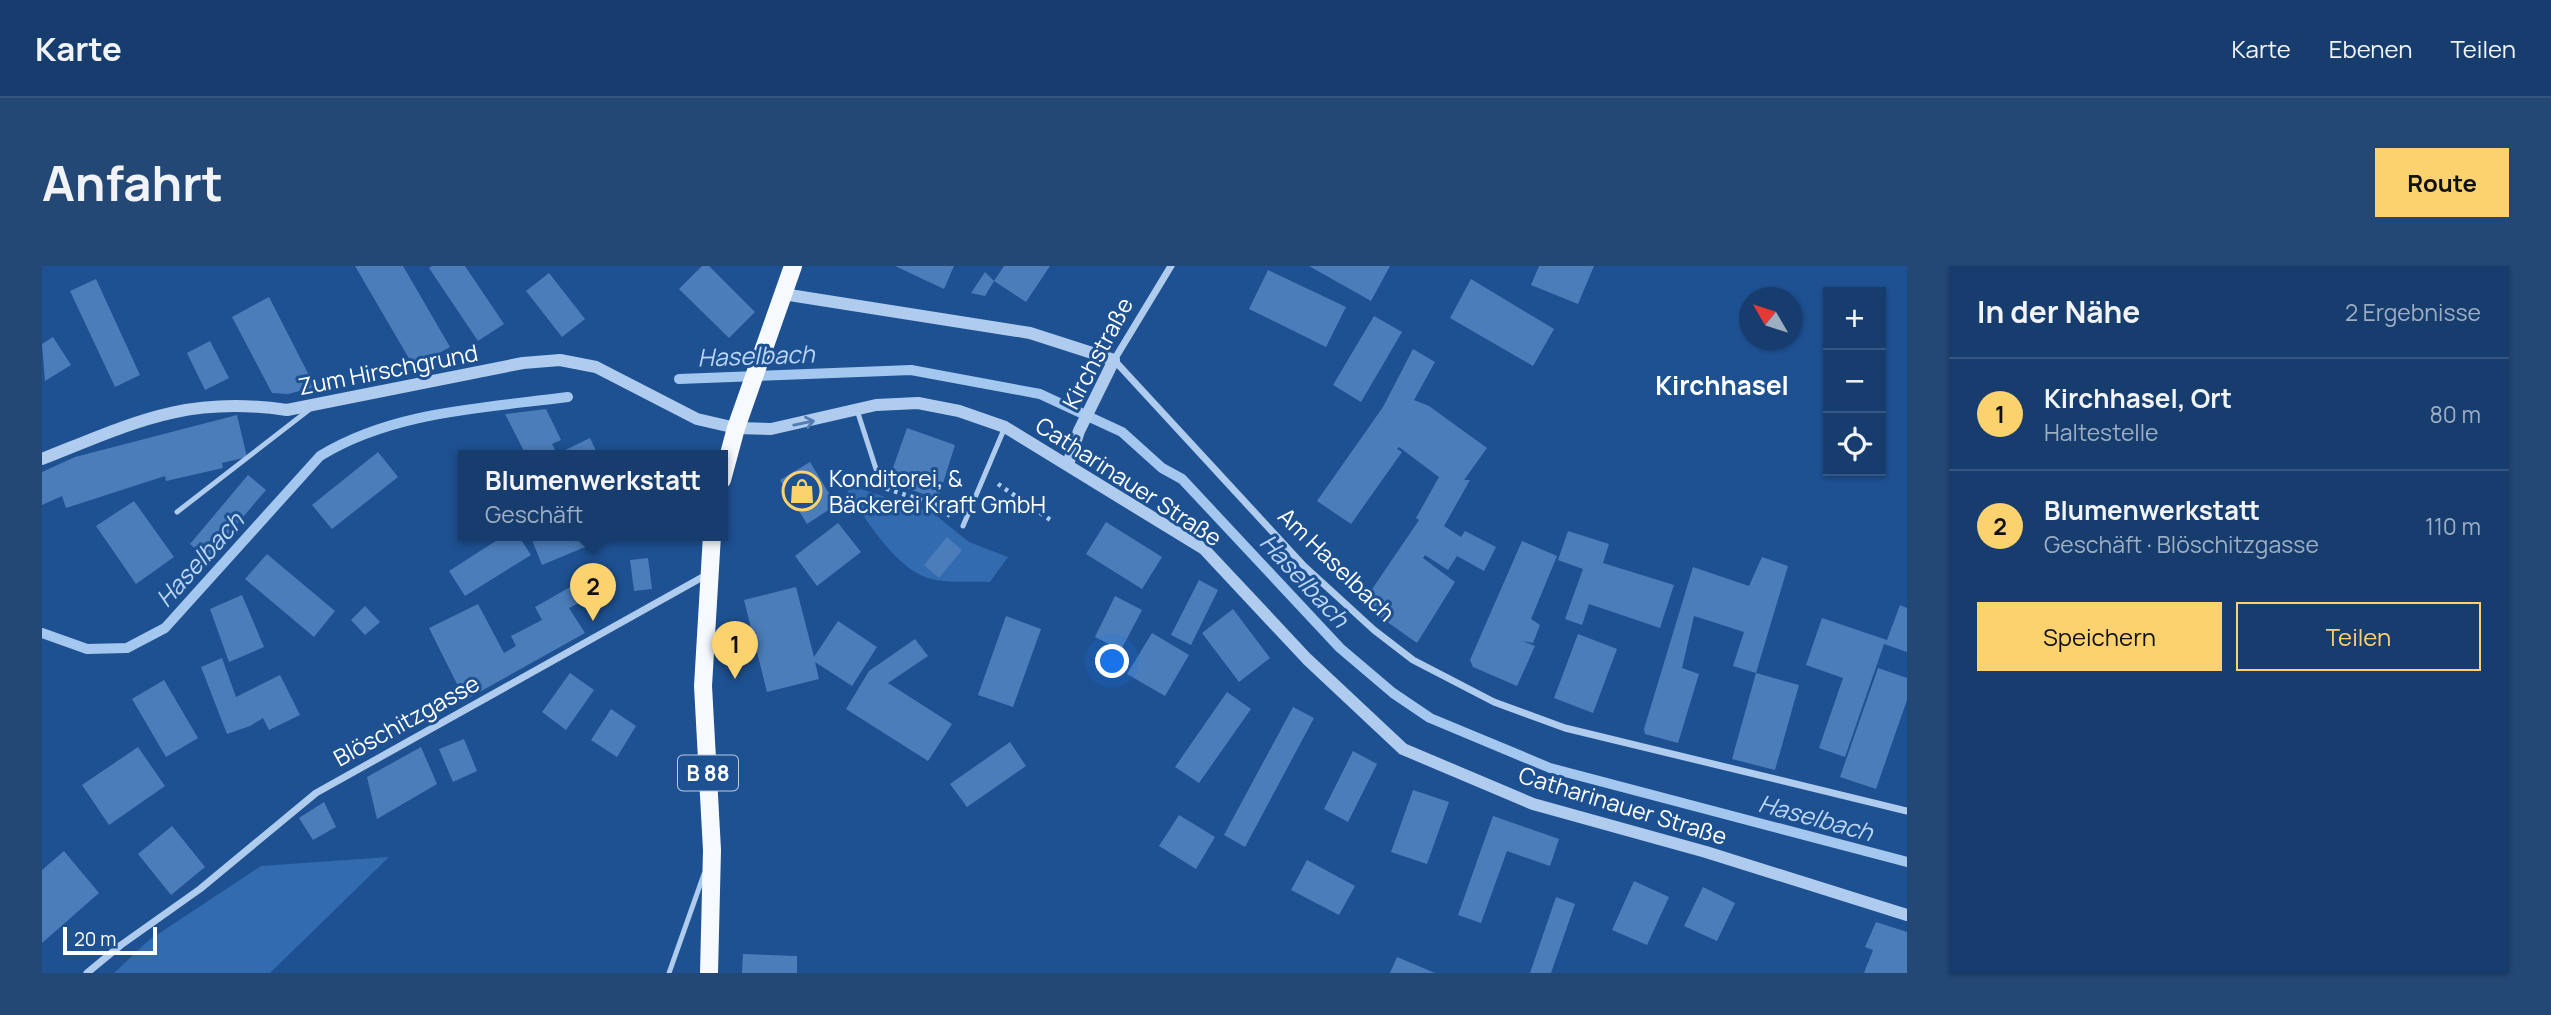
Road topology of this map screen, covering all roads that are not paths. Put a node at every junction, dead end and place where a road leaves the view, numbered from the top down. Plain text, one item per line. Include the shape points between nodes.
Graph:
1 (793, 266) edge
2 (1171, 266) edge
3 (783, 294) junction
4 (1114, 360) junction
5 (314, 405) junction
6 (857, 410) junction
7 (1005, 427) junction
8 (736, 428) junction
9 (42, 459) edge
10 (728, 460) edge
11 (1068, 464) junction
12 (876, 469) road end
13 (177, 512) dead end
14 (962, 526) road end
15 (711, 541) edge
16 (708, 574) junction
17 (1907, 811) edge
18 (712, 850) junction
19 (1907, 915) edge
20 (706, 969) edge
21 (88, 973) edge
22 (669, 973) edge

1 - 3 main road
2 - 4 street, Kirchstraße
3 - 4 street, Am Haselbach via 1030,333
3 - 8 main road
4 - 11 street, Kirchstraße
4 - 17 street, Am Haselbach via 1304,566 1413,660 1457,685 1565,728
5 - 8 street, Zum Hirschgrund via 523,363 560,360 596,367 697,419
5 - 9 street, Zum Hirschgrund via 287,410 251,405 194,408 146,417
5 - 13 lane
6 - 7 street, Catharinauer Straße via 918,403
8 -> 6 street, Catharinauer Straße via 771,429
6 - 12 lane
7 - 11 street, Catharinauer Straße
7 - 14 lane
8 - 10 main road
11 - 19 street, Catharinauer Straße via 1204,549 1307,659 1403,749 1533,804
15 - 16 main road, B 88
16 - 18 main road, B 88 via 703,686
16 - 21 street, Blöschitzgasse via 316,793
18 - 20 main road, B 88
18 - 22 lane

